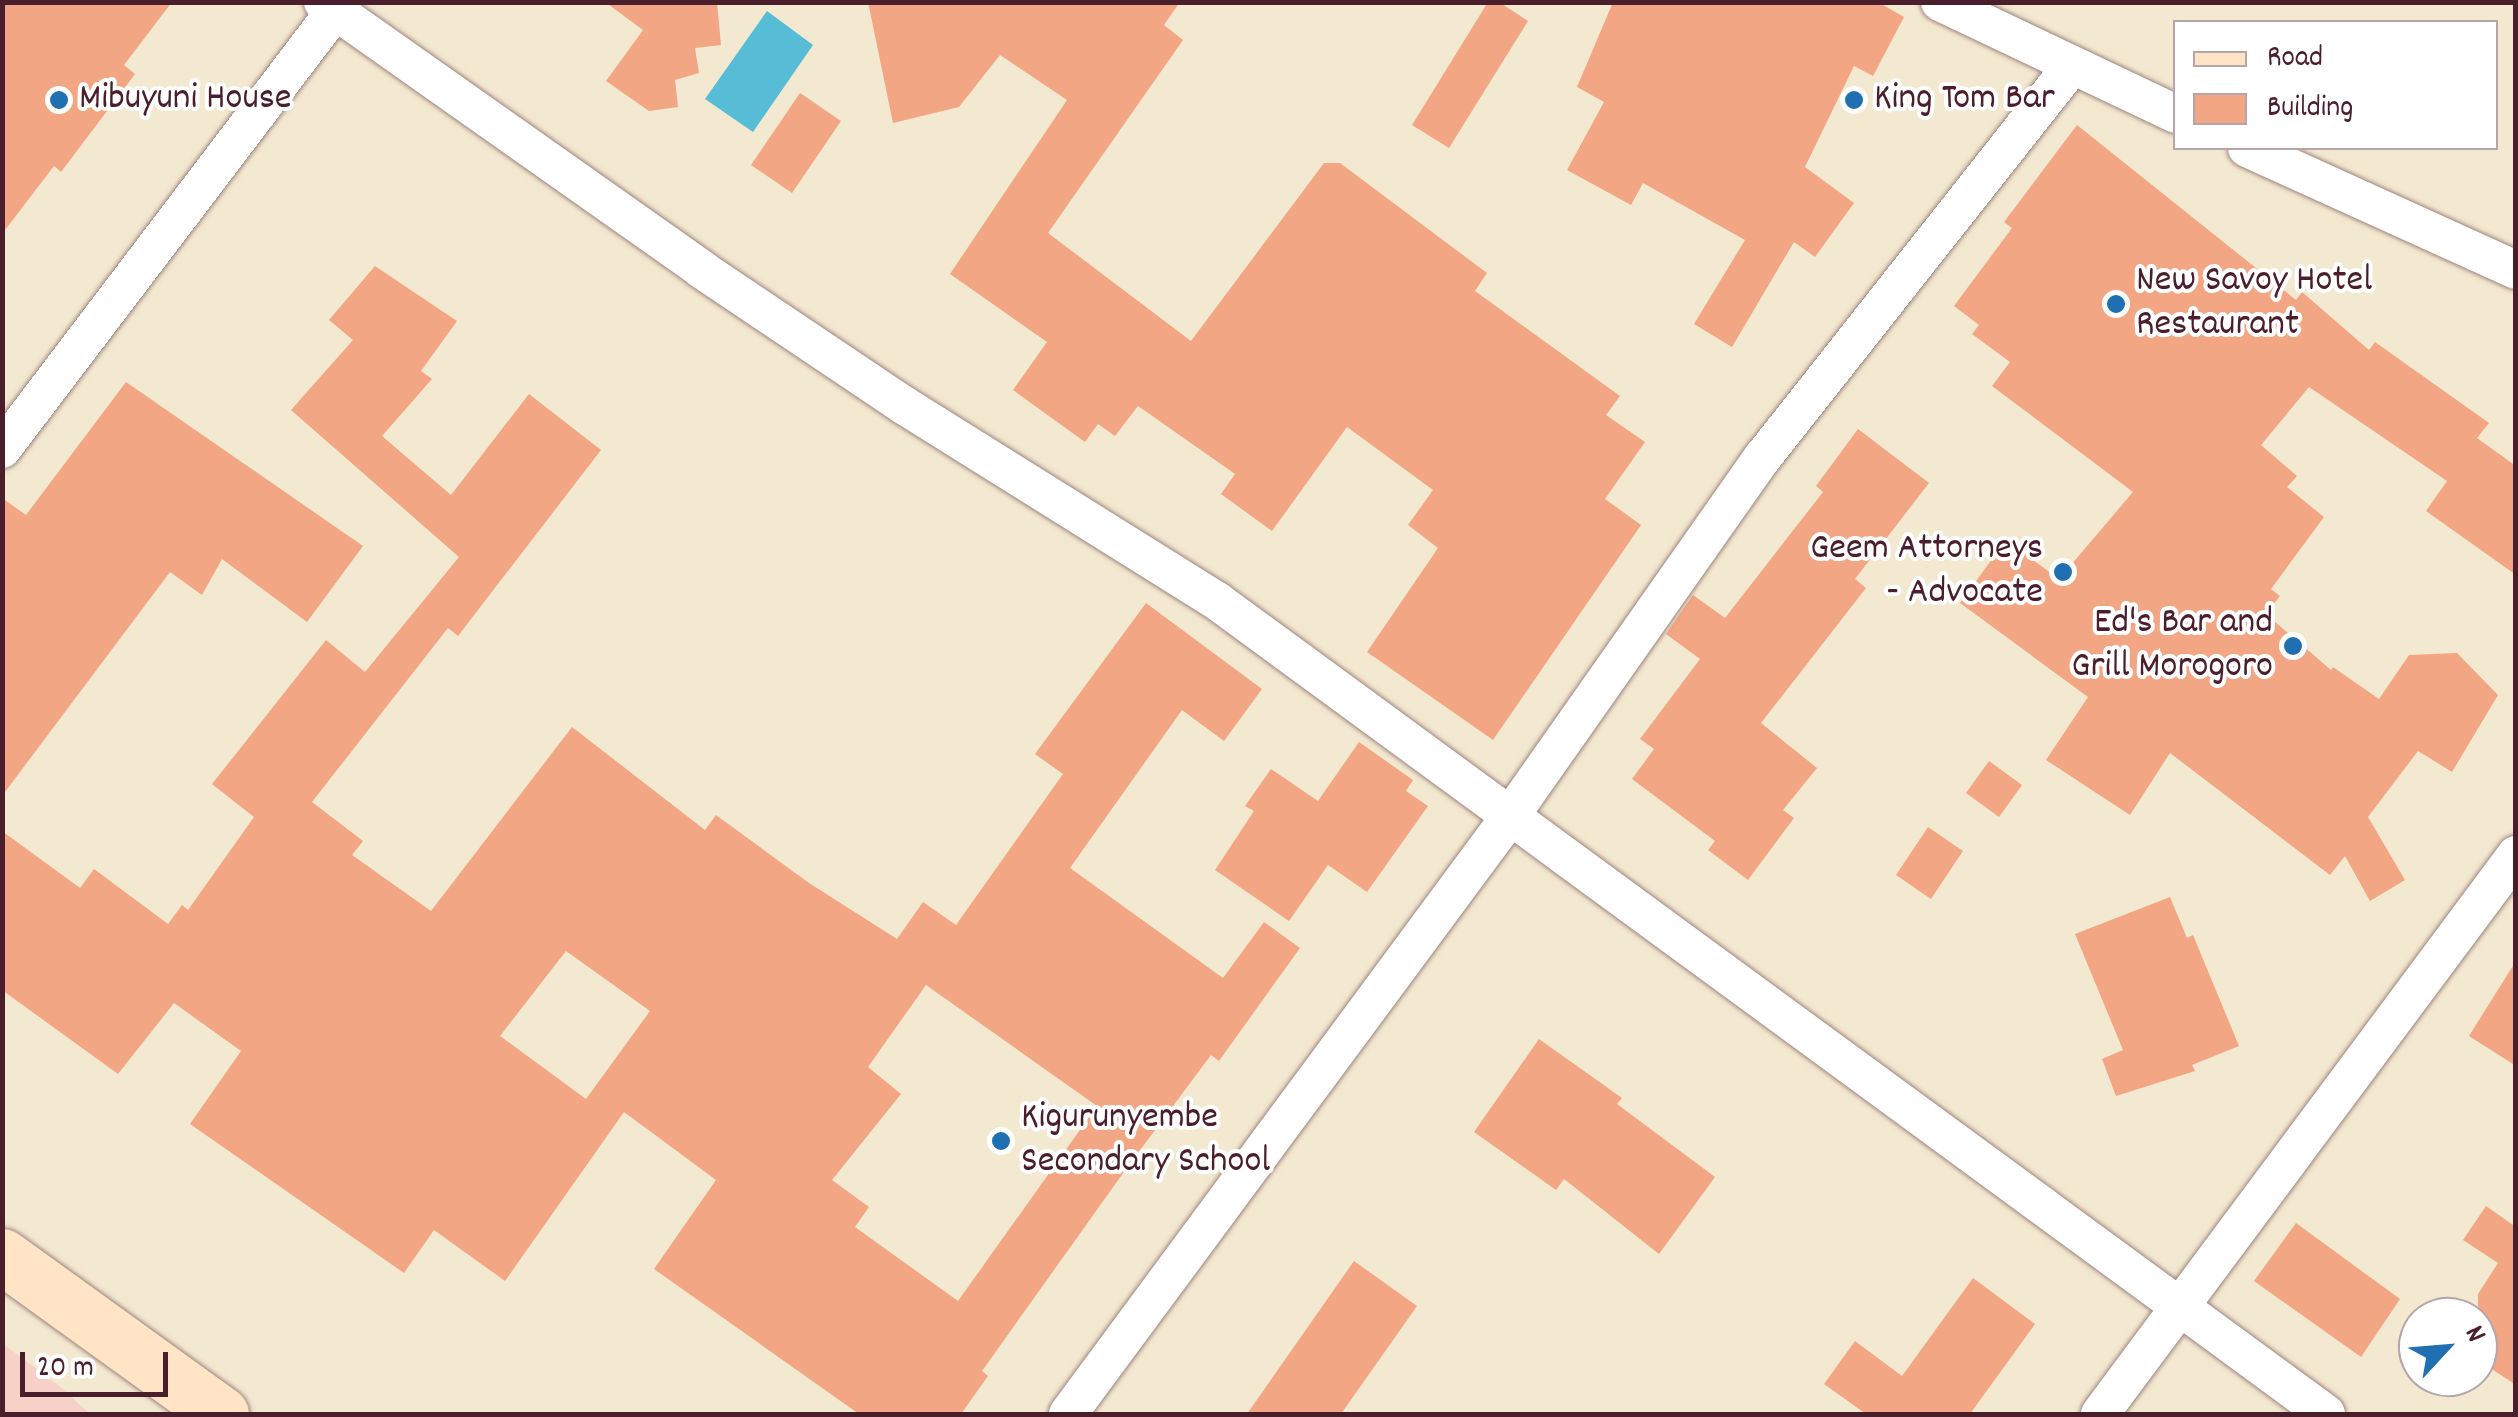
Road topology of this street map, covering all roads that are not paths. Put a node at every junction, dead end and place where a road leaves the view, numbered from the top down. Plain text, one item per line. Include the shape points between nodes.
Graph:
1 (1940, 2) edge
2 (329, 6) edge
3 (2072, 66) junction
4 (2173, 113) edge
5 (2251, 150) edge
6 (2516, 270) edge
7 (2, 449) edge
8 (1510, 815) junction
9 (2516, 855) edge
10 (2, 1256) edge
11 (2176, 1308) junction
12 (221, 1414) edge
13 (1068, 1414) edge
14 (2100, 1414) edge
15 (2326, 1414) edge

1 - 3 street
2 - 7 street
2 - 8 street via 764,311 1217,601
3 - 4 street
3 - 8 street via 1763,456
5 - 6 street
8 - 11 street
8 - 13 street
9 - 11 street
10 - 12 main road
11 - 14 street
11 - 15 street

